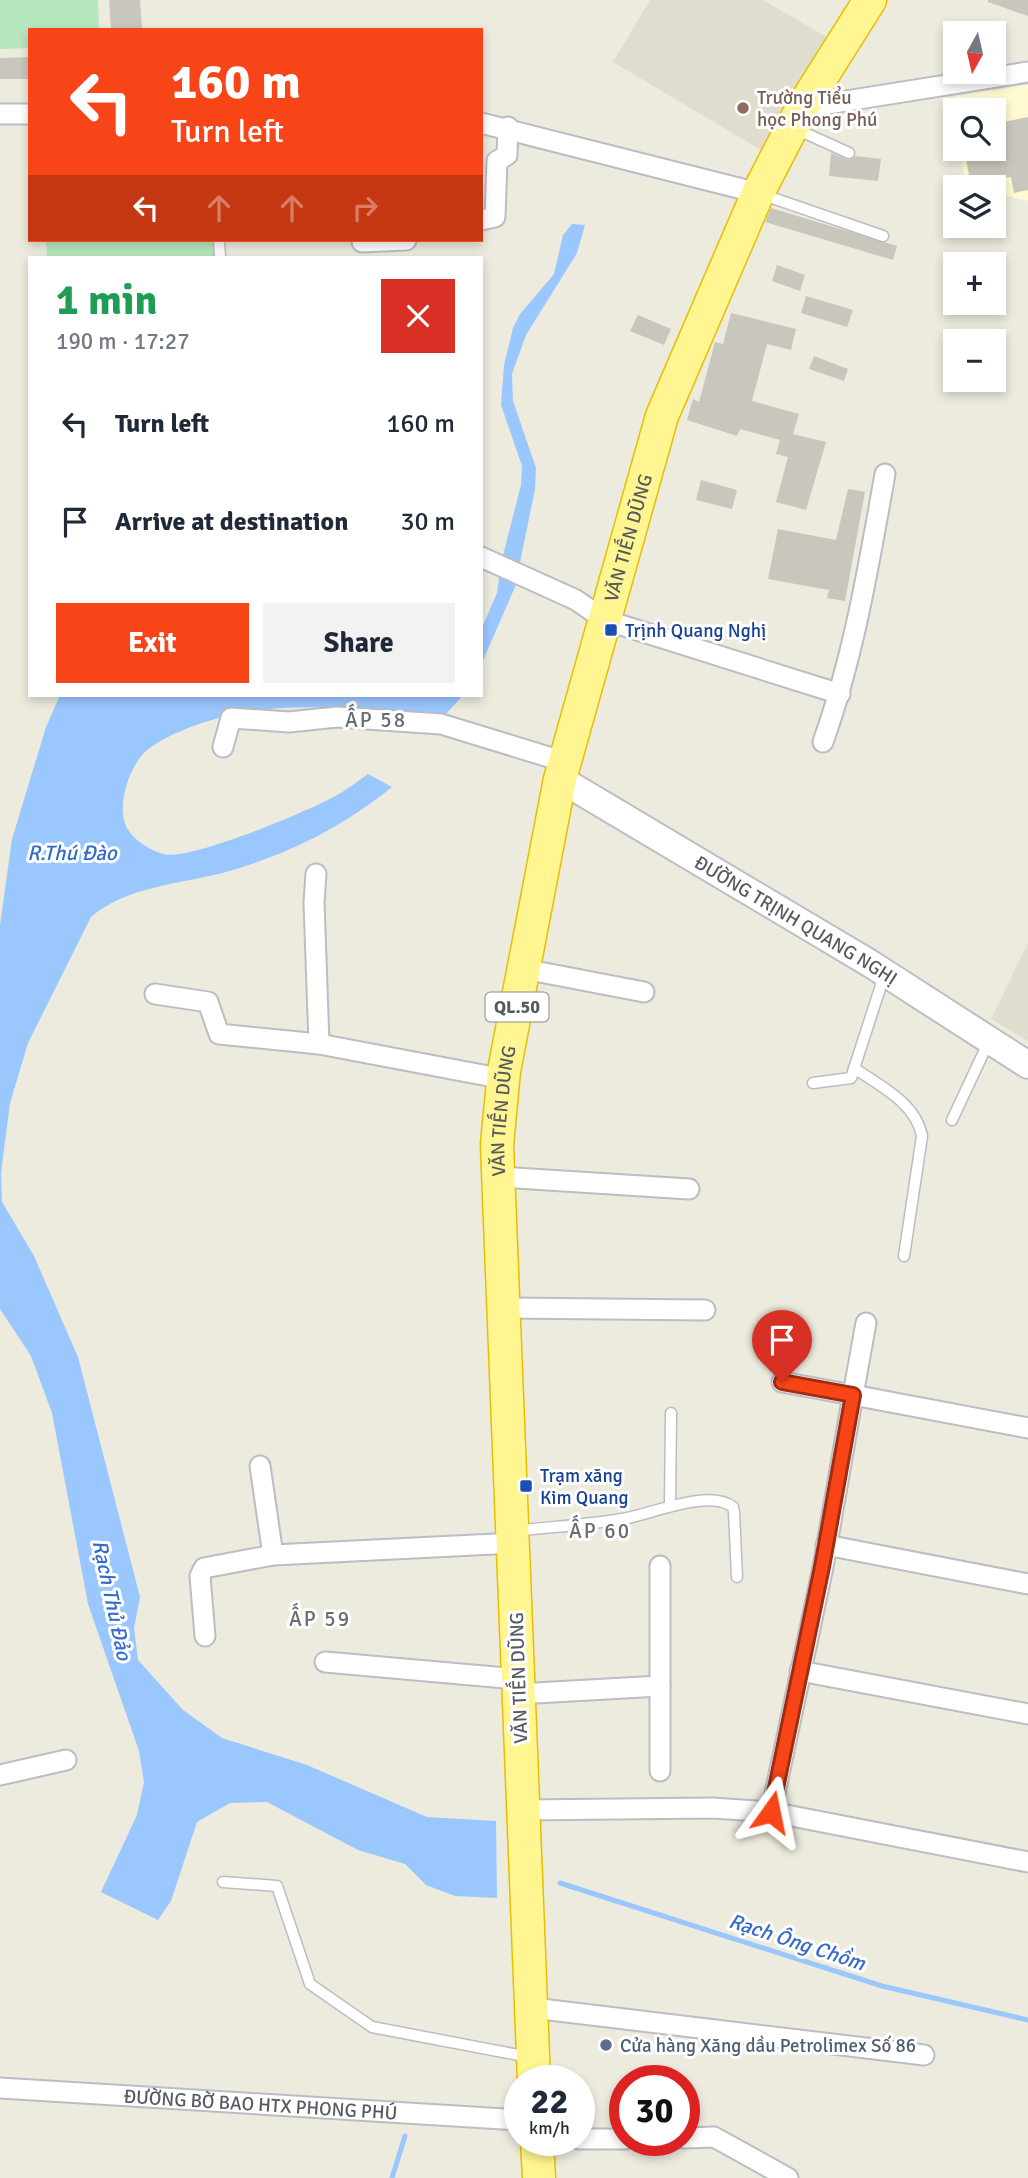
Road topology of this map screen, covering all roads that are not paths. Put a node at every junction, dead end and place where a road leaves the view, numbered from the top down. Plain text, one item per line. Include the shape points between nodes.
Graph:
1 (870, 0) edge
2 (1028, 72) edge
3 (0, 114) edge
4 (28, 114) edge
5 (797, 118) junction
6 (483, 123) edge
7 (508, 127) junction
8 (849, 153) dead end
9 (758, 193) junction
10 (483, 220) edge
11 (883, 236) dead end
12 (886, 474) dead end
13 (483, 558) edge
14 (605, 620) junction
15 (840, 694) junction
16 (823, 743) dead end
17 (223, 747) dead end
18 (563, 771) junction
19 (316, 874) dead end
20 (524, 969) junction
21 (885, 973) junction
22 (644, 992) dead end
23 (155, 994) dead end
24 (989, 1040) junction
25 (319, 1044) junction
26 (1028, 1065) edge
27 (854, 1068) junction
28 (503, 1079) junction
29 (813, 1083) dead end
30 (952, 1120) dead end
31 (499, 1177) junction
32 (689, 1189) dead end
33 (904, 1256) dead end
34 (503, 1308) junction
35 (705, 1310) dead end
36 (866, 1323) dead end
37 (782, 1382) dead end
38 (853, 1395) junction
39 (671, 1413) dead end
40 (1028, 1428) edge
41 (260, 1466) dead end
42 (670, 1506) junction
43 (514, 1537) junction
44 (826, 1545) junction
45 (273, 1555) junction
46 (660, 1566) dead end
47 (737, 1577) dead end
48 (1028, 1584) edge
49 (205, 1636) dead end
50 (325, 1662) dead end
51 (800, 1671) junction
52 (660, 1686) junction
53 (518, 1687) junction
54 (1028, 1714) edge
55 (66, 1760) dead end
56 (660, 1771) dead end
57 (0, 1775) edge
58 (523, 1810) junction
59 (771, 1812) junction
60 (1028, 1862) edge
61 (223, 1882) dead end
62 (533, 2008) junction
63 (924, 2056) dead end
64 (519, 2065) edge
65 (534, 2065) edge
66 (0, 2088) edge
67 (504, 2119) edge
68 (700, 2137) edge
69 (538, 2156) edge
70 (539, 2178) edge
71 (788, 2178) edge

1 - 5 highway, VĂN TIẾN DŨNG / QL.50
2 - 5 street
3 - 4 street
5 - 8 lane
5 - 9 highway, VĂN TIẾN DŨNG / QL.50
6 - 7 street
7 - 9 street
7 - 10 street via 507,155 497,161 496,215
9 - 11 lane
9 - 14 highway, VĂN TIẾN DŨNG / QL.50 via 662,416
12 - 15 street
13 - 14 street via 576,600
14 - 15 street
14 - 18 highway, VĂN TIẾN DŨNG / QL.50
15 - 16 street
17 - 18 street via 231,718 289,722 337,717 441,724 470,730
18 - 20 highway, VĂN TIẾN DŨNG / QL.50
18 - 21 main road, ĐƯỜNG TRỊNH QUANG NGHỊ
19 - 25 street
20 - 22 street
20 - 28 highway, VĂN TIẾN DŨNG / QL.50
21 - 24 main road, ĐƯỜNG TRỊNH QUANG NGHỊ
21 - 27 lane
23 - 25 street via 208,1002 219,1034
24 - 26 main road, ĐƯỜNG TRỊNH QUANG NGHỊ
24 - 30 lane
25 - 28 street
27 - 29 lane via 851,1078
27 - 33 lane via 919,1121 922,1136
28 - 31 highway, VĂN TIẾN DŨNG / QL.50
31 - 32 street
31 - 34 highway, VĂN TIẾN DŨNG / QL.50
34 - 35 street
34 - 43 highway, VĂN TIẾN DŨNG / QL.50
36 - 38 street
37 - 38 street
38 - 40 street
38 - 44 street
39 - 42 lane
41 - 45 street
42 - 43 lane via 625,1519
42 - 47 lane via 721,1502 733,1507
43 - 45 street
43 - 53 highway, VĂN TIẾN DŨNG / QL.50
44 - 48 street
44 - 51 street
45 - 49 street via 204,1568 200,1576
46 - 52 street
50 - 53 street
51 - 54 street
51 - 59 street
52 - 53 street
52 - 56 street
53 - 58 highway, VĂN TIẾN DŨNG / QL.50
55 - 57 street
58 - 59 street via 713,1808
58 - 62 highway, VĂN TIẾN DŨNG / QL.50
59 - 60 street
61 - 64 lane via 277,1886 310,1984 372,2027
62 - 63 street
62 - 65 highway, VĂN TIẾN DŨNG / QL.50
66 - 67 street, ĐƯỜNG BỜ BAO HTX PHONG PHÚ
68 - 71 street via 714,2137
69 - 70 highway

